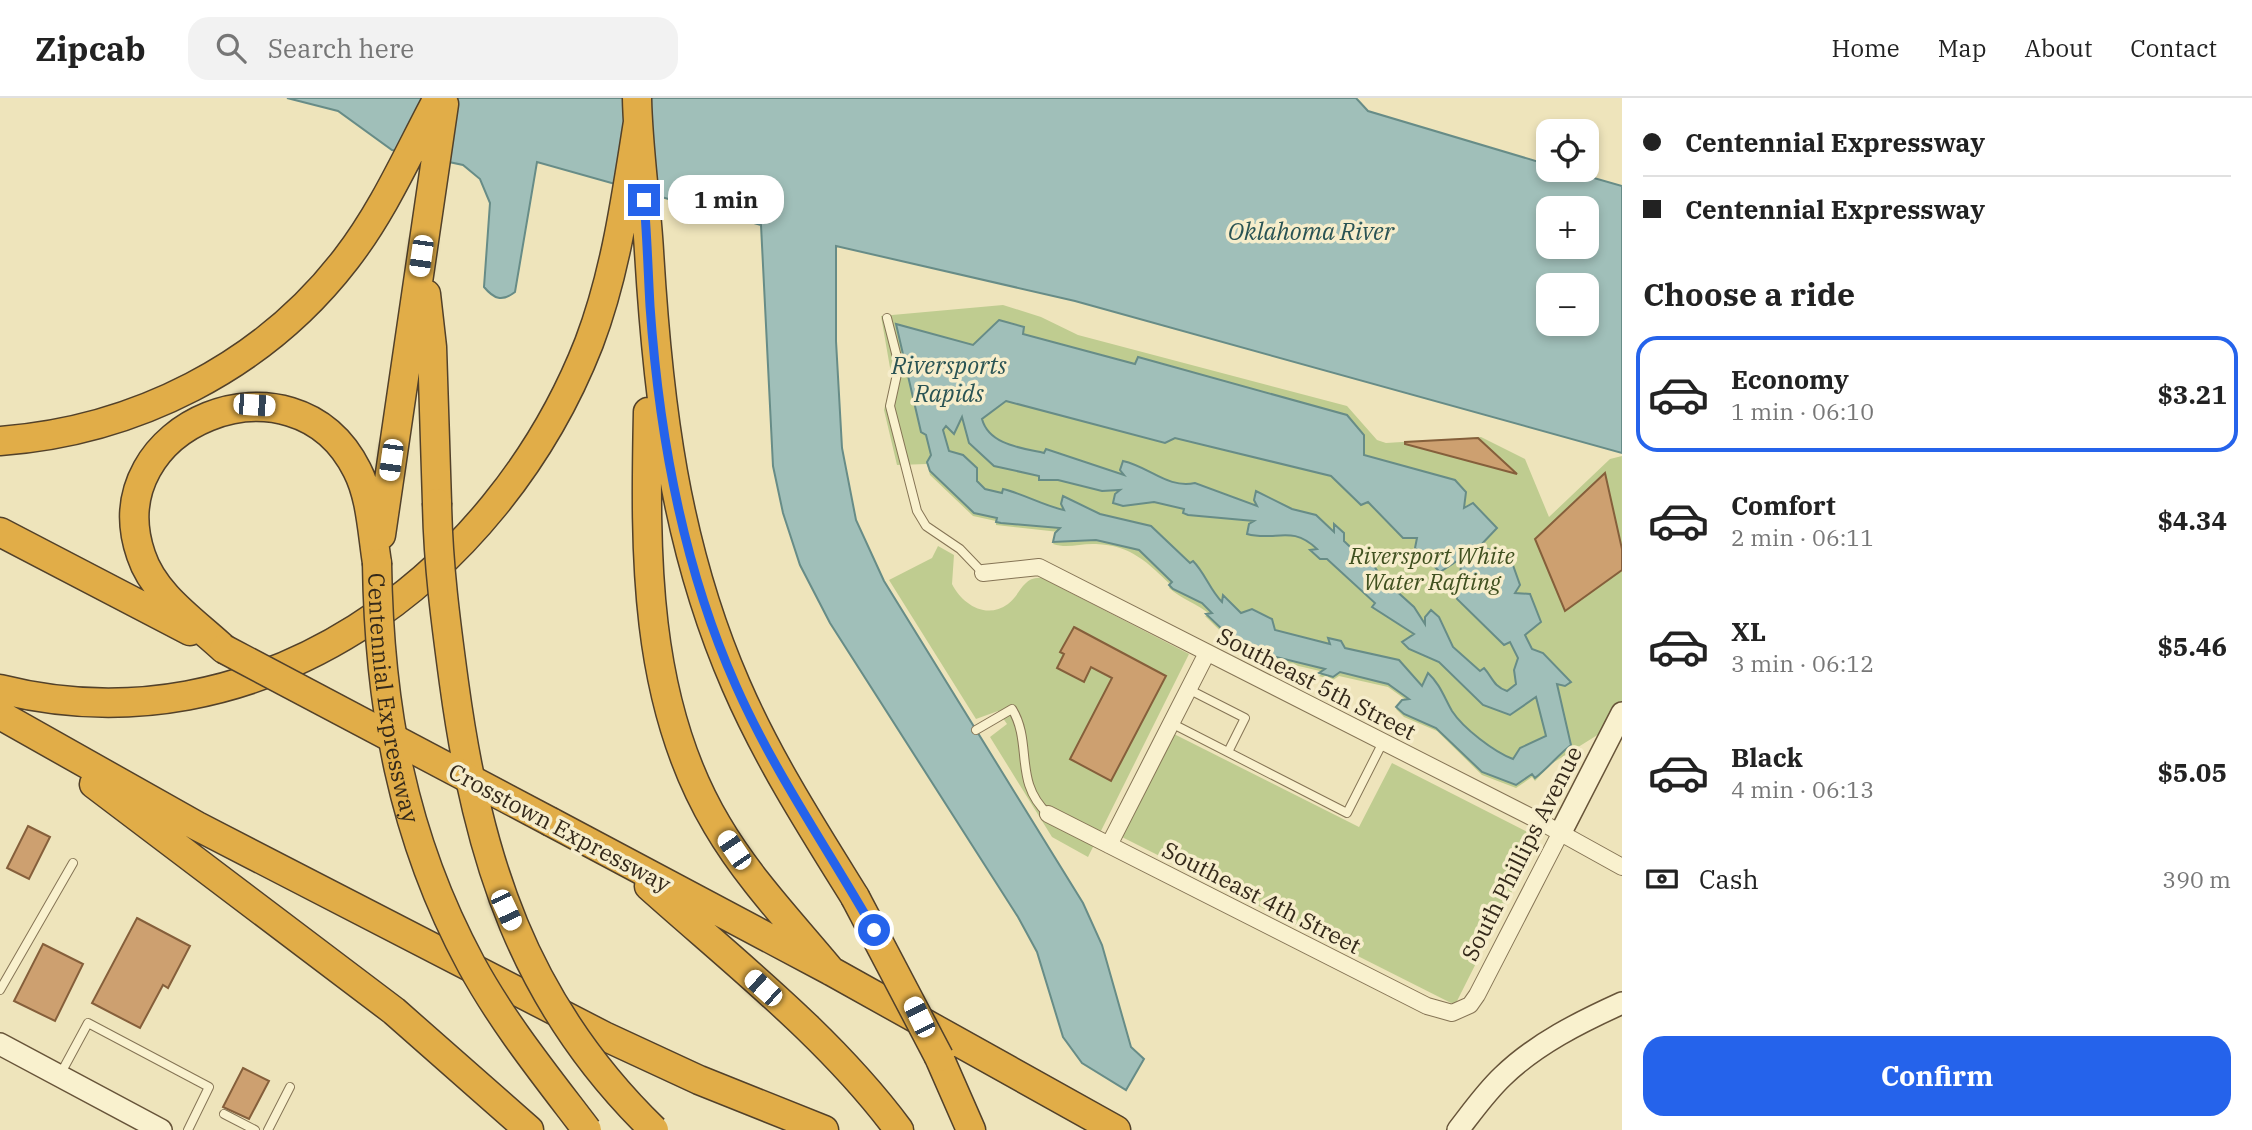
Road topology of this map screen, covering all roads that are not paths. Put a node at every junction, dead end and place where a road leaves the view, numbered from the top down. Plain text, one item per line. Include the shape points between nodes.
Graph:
1 (438, 98) edge
2 (445, 98) edge
3 (638, 110) edge
4 (421, 256) junction
5 (650, 306) junction
6 (887, 318) dead end
7 (0, 441) edge
8 (0, 532) edge
9 (377, 563) junction
10 (984, 573) joint
11 (224, 649) junction
12 (1207, 653) junction
13 (0, 689) edge
14 (1188, 689) junction
15 (1622, 713) edge
16 (10, 720) edge
17 (1171, 723) junction
18 (976, 730) dead end
19 (1383, 742) junction
20 (1228, 752) junction
21 (1048, 814) joint
22 (1561, 832) junction
23 (1109, 845) junction
24 (618, 859) junction
25 (73, 863) dead end
26 (1622, 867) edge
27 (831, 971) junction
28 (0, 989) edge
29 (1622, 1003) edge
30 (1459, 1012) joint
31 (0, 1044) edge
32 (59, 1076) junction
33 (290, 1087) dead end
34 (224, 1114) dead end
35 (161, 1130) edge
36 (188, 1130) edge
37 (255, 1130) edge
38 (268, 1130) edge
39 (529, 1130) edge
40 (587, 1130) edge
41 (654, 1130) edge
42 (824, 1130) edge
43 (899, 1130) edge
44 (971, 1130) edge
45 (1116, 1130) edge
46 (1458, 1130) edge

1 - 7 highway via 347,258 318,292 253,349 223,371 158,404 110,421
2 - 4 highway, Centennial Expressway
3 - 5 highway
3 - 13 highway via 619,244 589,344 564,397 515,478 439,565 352,634 201,695 156,702 65,701
4 - 9 highway, Centennial Expressway
4 - 41 highway, bridge via 432,347 448,643 464,758 486,852 531,965 571,1033
5 - 27 highway via 647,467 653,626 665,698 683,754 717,826
5 - 44 highway, bridge via 668,457 708,614 770,755 909,997
6 - 10 lane via 894,331 899,365 890,406 917,511 926,526 960,549
8 - 11 highway, Crosstown Expressway
9 - 11 highway via 362,480 340,445 314,423 271,407 237,407 184,427 162,448 144,479 135,515 136,534 140,554 157,587
9 - 40 highway, Centennial Expressway, bridge via 384,694 401,786 430,874 489,994
10 - 12 street, Southeast 5th Street via 1039,567
11 - 24 highway, Crosstown Expressway, bridge
12 - 14 street
12 - 19 street, Southeast 5th Street
14 - 17 street
14 - 20 lane via 1245,718
15 - 22 main road, South Phillips Avenue
16 - 39 highway via 394,1011
16 - 42 highway via 209,832 615,1041
17 - 20 lane
17 - 23 street
18 - 21 lane via 1012,709 1021,727 1022,762 1031,793
19 - 20 lane via 1347,813
19 - 22 street, Southeast 5th Street
21 - 23 street, Southeast 4th Street
22 - 26 street, Southeast 5th Street
22 - 30 street, South Phillips Avenue via 1477,995
23 - 30 street, Southeast 4th Street via 1427,1006
24 - 27 highway, Crosstown Expressway
24 - 43 highway via 828,1051
25 - 28 lane
27 - 45 highway, Crosstown Expressway
29 - 46 main road via 1529,1055 1503,1076
31 - 32 main road
32 - 35 main road
32 - 36 lane via 88,1023 209,1087
33 - 38 lane
34 - 37 lane

